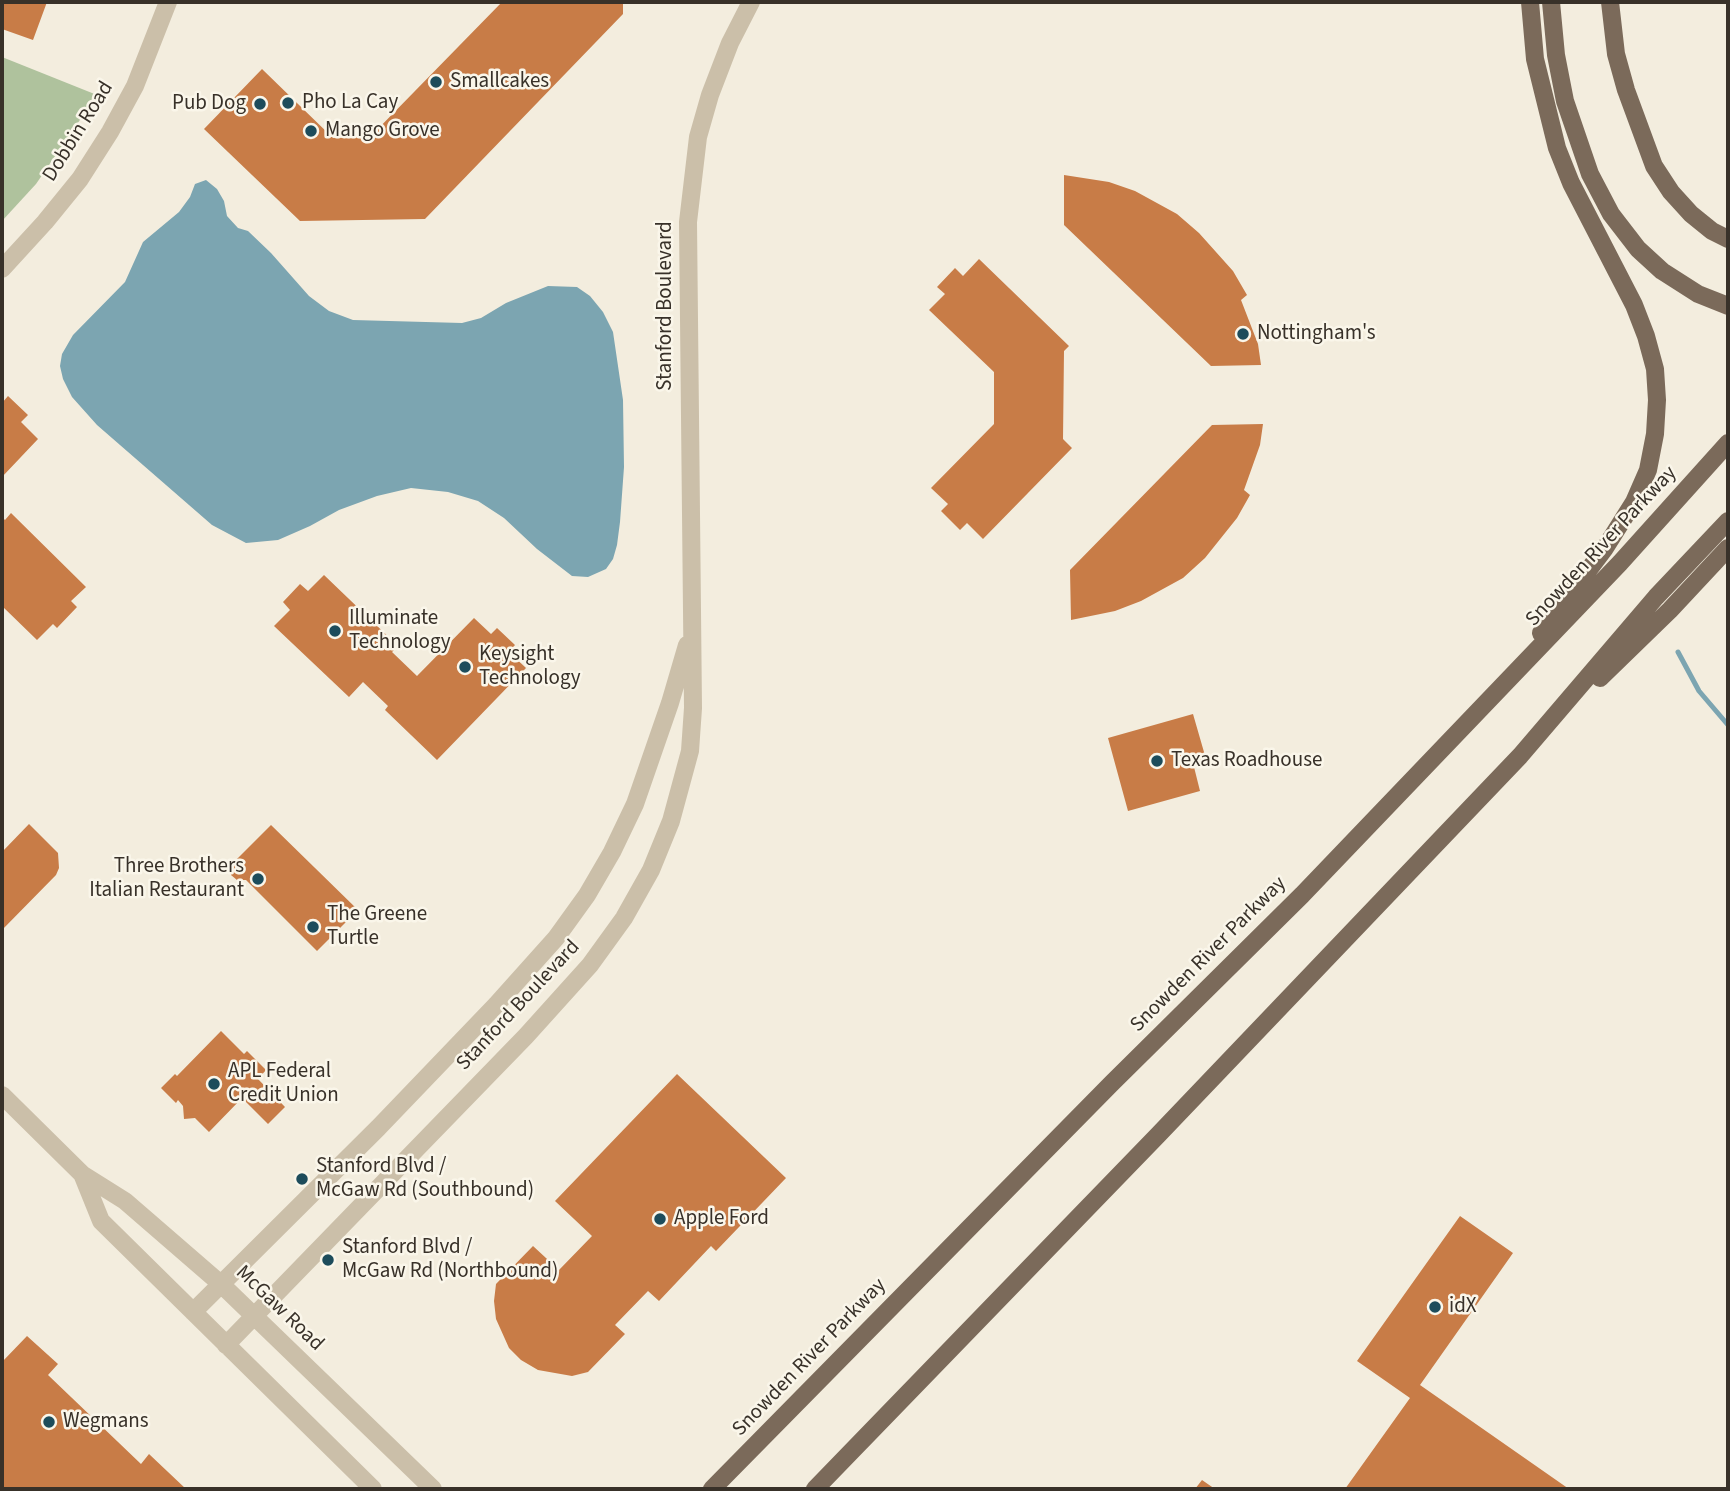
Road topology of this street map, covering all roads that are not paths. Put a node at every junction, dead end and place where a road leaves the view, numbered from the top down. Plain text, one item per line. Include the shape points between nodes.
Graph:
1 (167, 2) edge
2 (751, 2) edge
3 (1530, 2) edge
4 (1551, 2) edge
5 (1610, 2) edge
6 (1728, 239) edge
7 (2, 268) edge
8 (1728, 306) edge
9 (1728, 443) edge
10 (1728, 521) edge
11 (1728, 548) edge
12 (692, 621) junction
13 (1485, 706) junction
14 (1520, 756) junction
15 (2, 1095) edge
16 (82, 1174) junction
17 (222, 1285) junction
18 (193, 1312) junction
19 (254, 1317) junction
20 (226, 1345) junction
21 (373, 1489) edge
22 (433, 1489) edge
23 (712, 1489) edge
24 (815, 1489) edge

1 - 7 street, Dobbin Road via 135,86 110,132 80,179
2 - 12 street, Stanford Boulevard via 710,95 698,137 688,222
3 - 13 main road via 1535,59 1557,148 1646,336 1656,379 1656,434 1634,502 1605,548
4 - 8 main road via 1565,102 1590,174 1611,214 1662,271
5 - 6 main road via 1616,54 1654,166 1691,214
9 - 13 main road, Snowden River Parkway
10 - 14 main road via 1656,597
11 - 14 main road
12 - 17 street, Stanford Boulevard via 678,678 635,804 587,895 556,938 496,1005
12 - 19 street, Stanford Boulevard via 690,751 671,821 624,918 590,965 526,1036
13 - 23 main road, Snowden River Parkway
14 - 24 main road
15 - 16 street, McGaw Road
16 - 17 street, McGaw Road via 125,1201
16 - 18 street, McGaw Road via 101,1221
17 - 18 street, Stanford Boulevard
17 - 19 street, McGaw Road
18 - 20 street, McGaw Road
19 - 20 street, Stanford Boulevard
19 - 22 street, McGaw Road
20 - 21 street, McGaw Road

